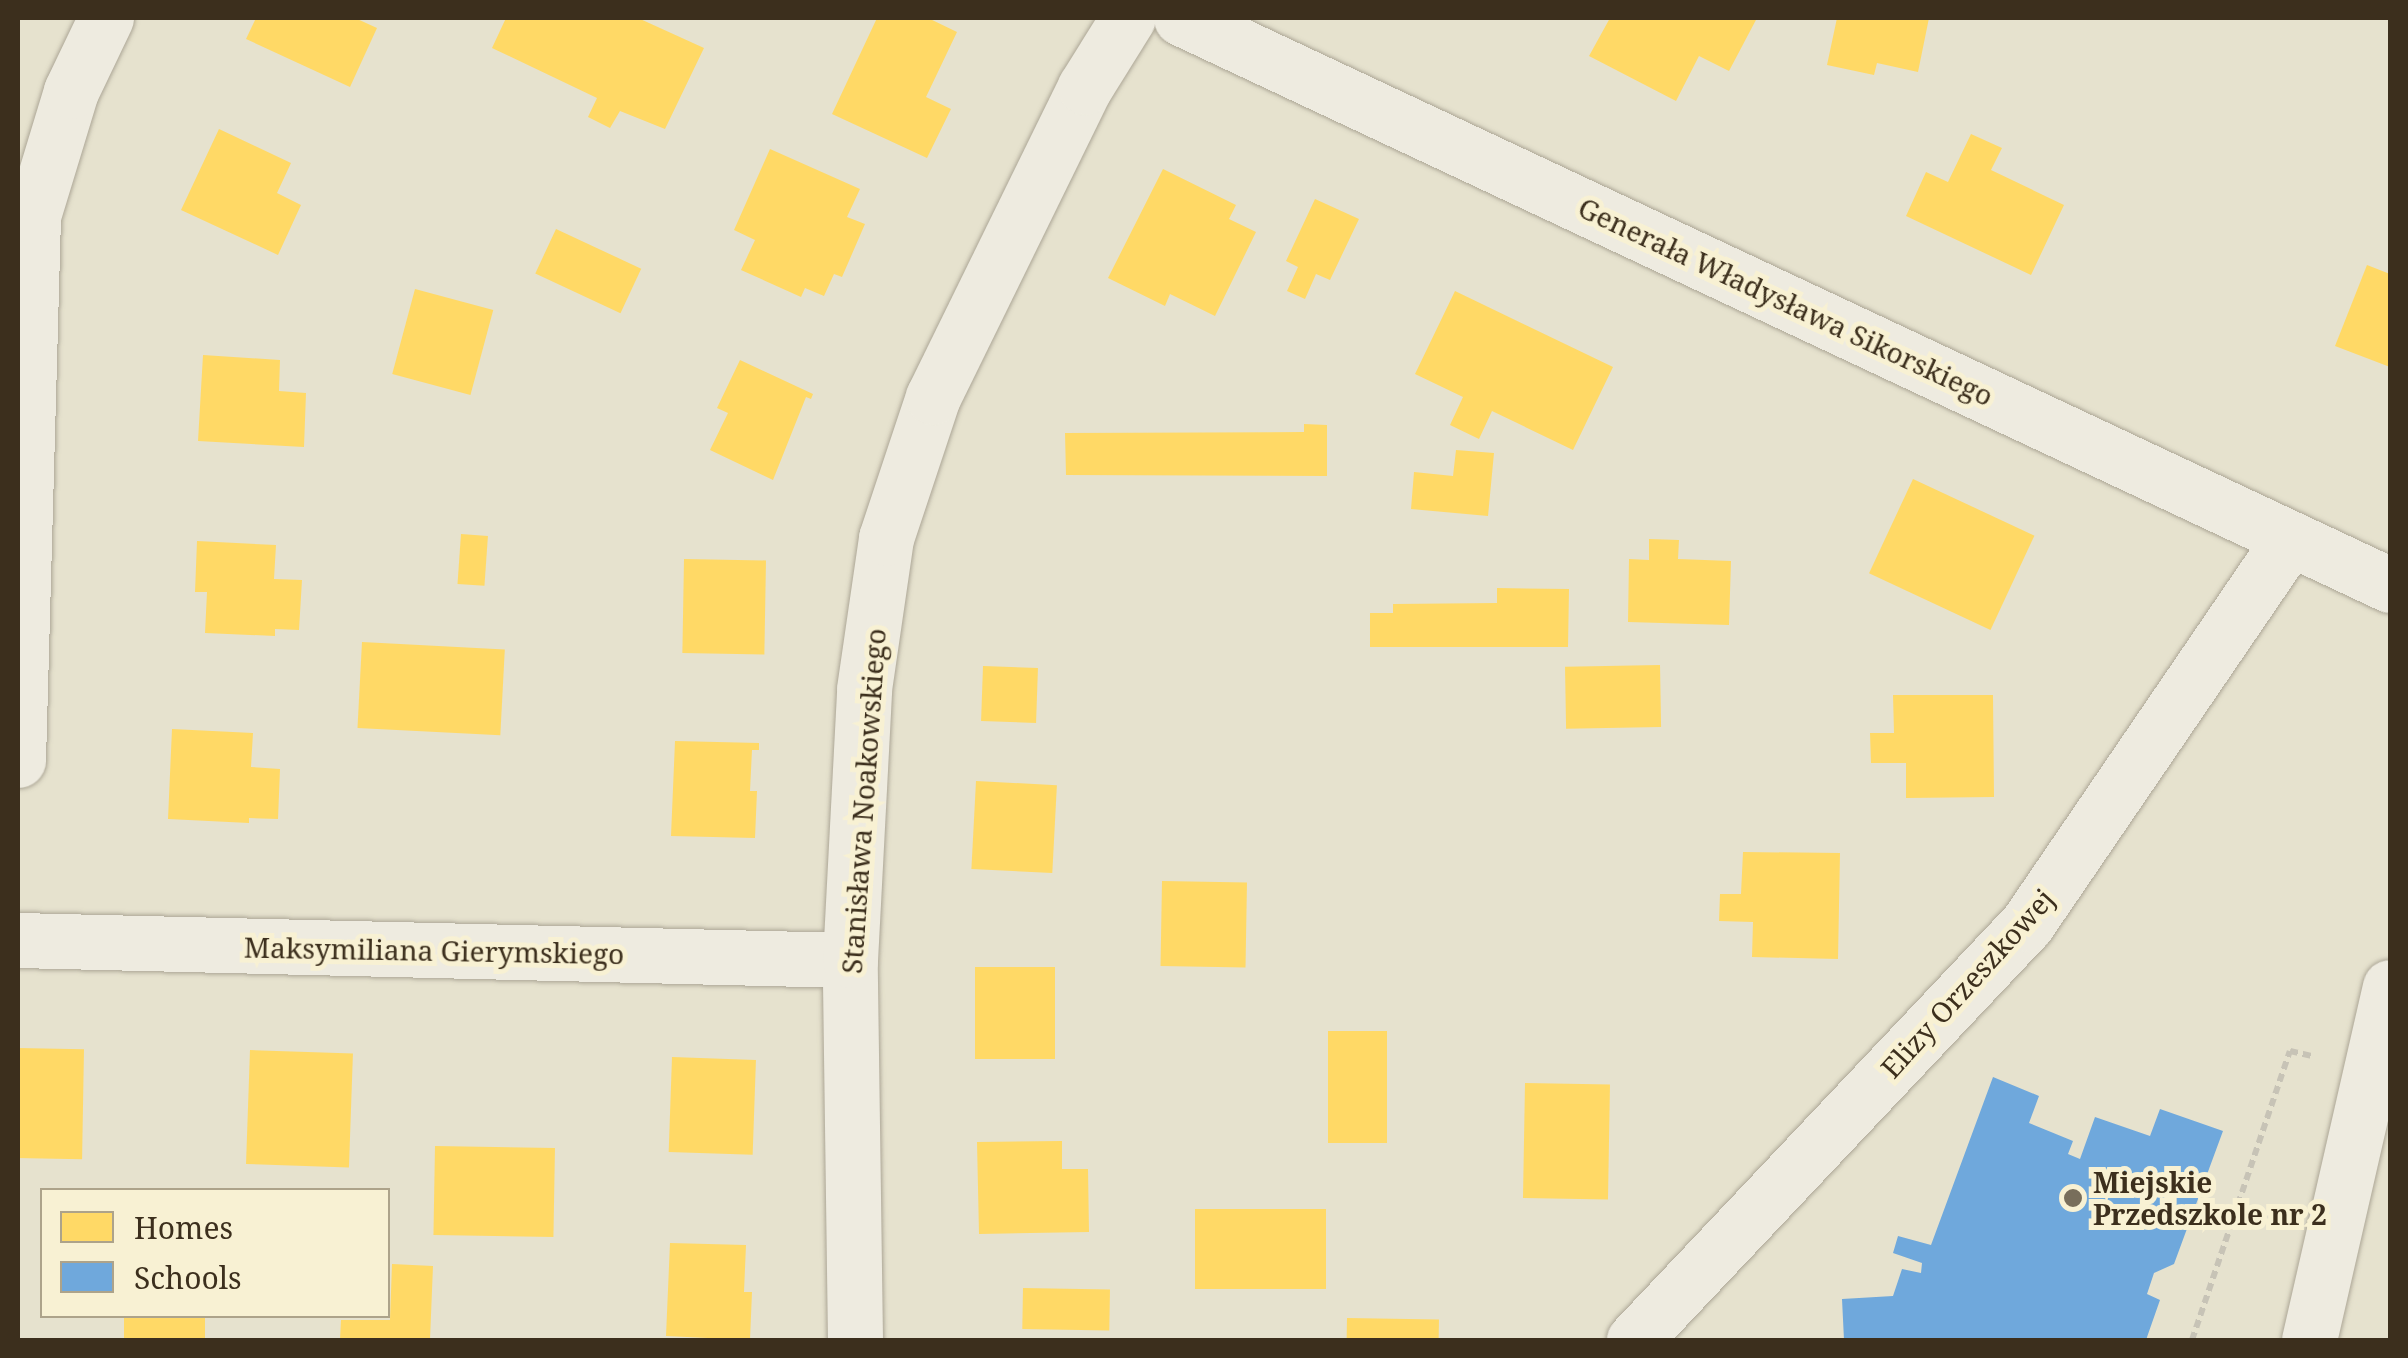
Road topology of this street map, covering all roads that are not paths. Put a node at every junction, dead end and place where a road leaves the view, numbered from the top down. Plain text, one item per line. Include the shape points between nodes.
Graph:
1 (106, 18) edge
2 (1128, 18) edge
3 (1180, 18) edge
4 (2289, 540) junction
5 (2390, 585) edge
6 (18, 760) edge
7 (18, 940) edge
8 (850, 960) junction
9 (2390, 987) edge
10 (2316, 1338) edge
11 (855, 1340) edge
12 (1634, 1340) edge

1 - 6 street via 71,90 33,216
2 - 8 street, Stanisława Noakowskiego via 1085,87 933,397 886,538 864,689
3 - 4 street, Generała Władysława Sikorskiego
4 - 5 street, Generała Władysława Sikorskiego
4 - 12 street, Elizy Orzeszkowej via 2027,924
7 - 8 street, Maksymiliana Gierymskiego
8 - 11 street, Stanisława Noakowskiego
9 - 10 street

